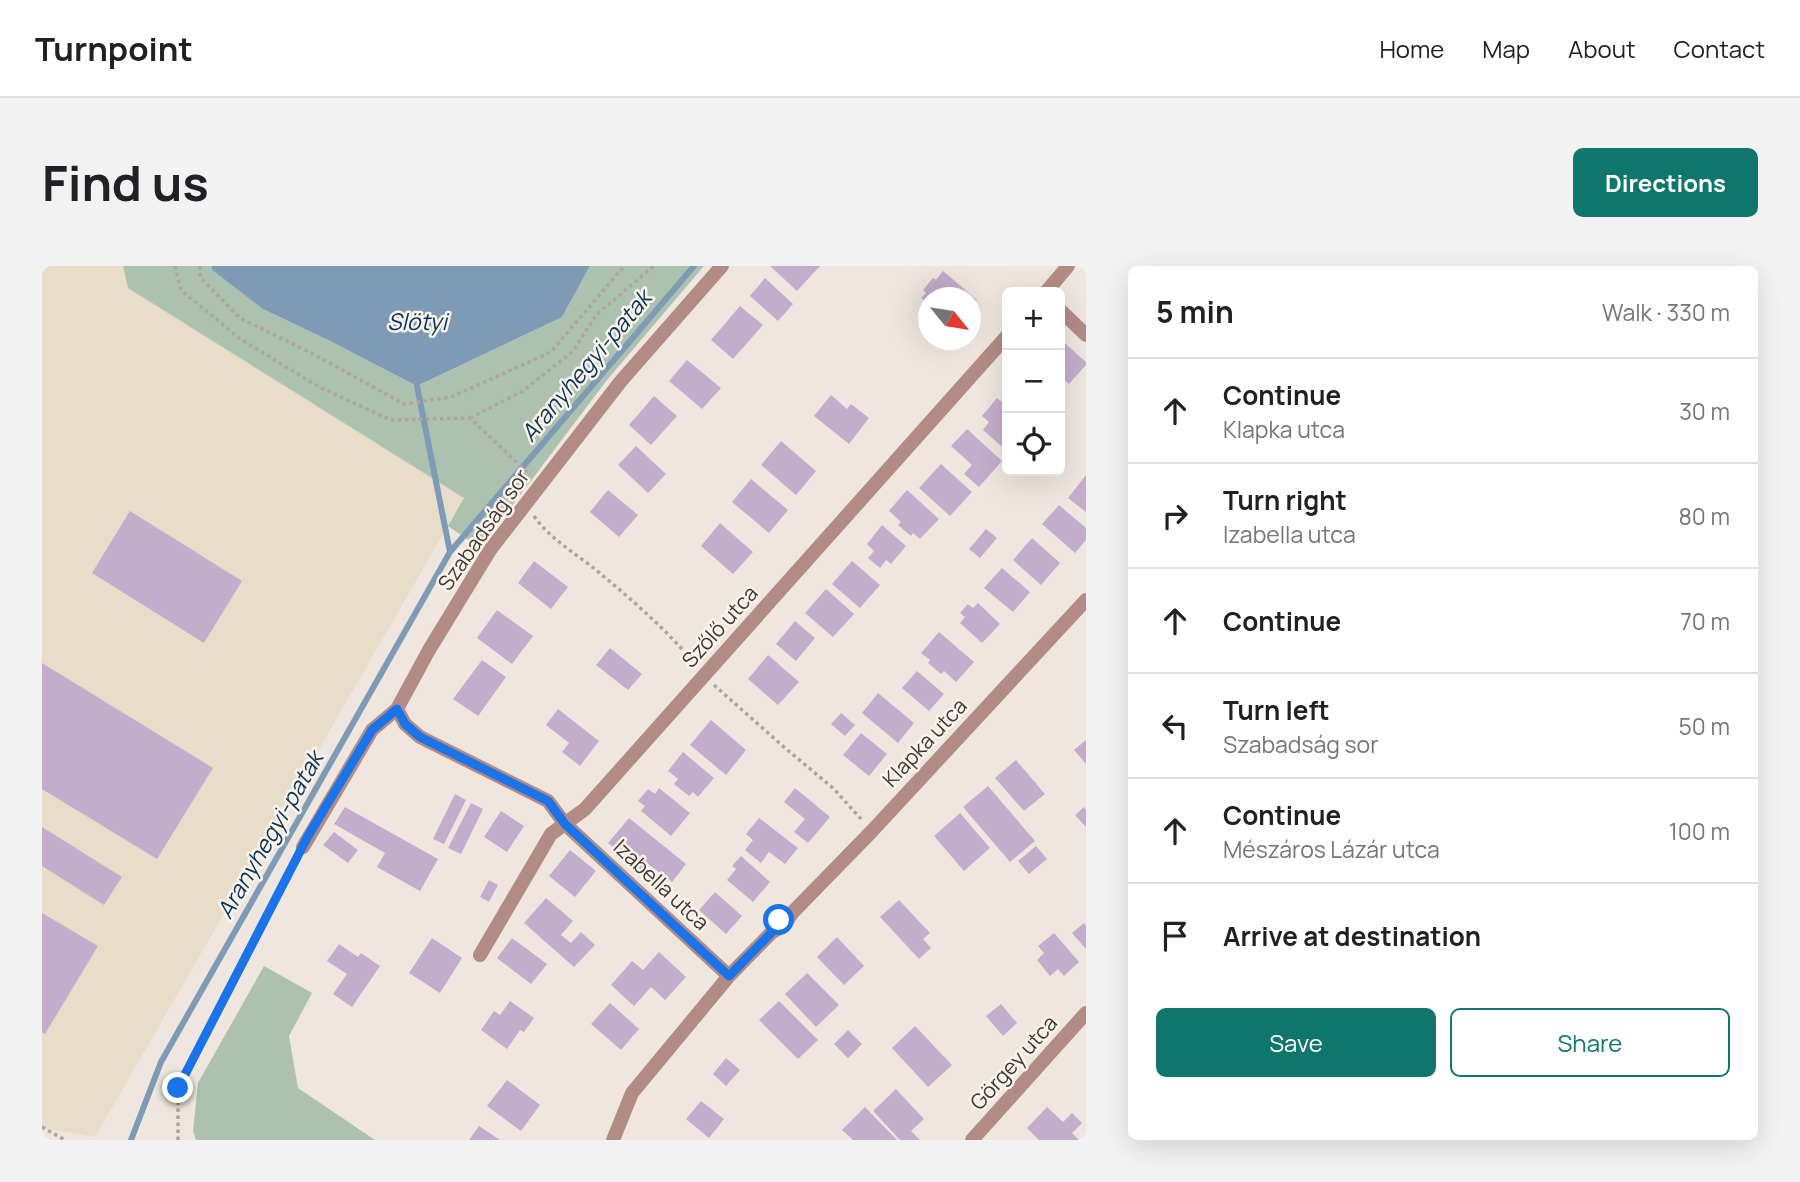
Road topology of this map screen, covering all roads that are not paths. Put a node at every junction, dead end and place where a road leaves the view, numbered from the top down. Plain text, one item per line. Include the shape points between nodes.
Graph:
1 (722, 266) edge
2 (1068, 266) edge
3 (1050, 287) edge
4 (1065, 315) edge
5 (1086, 335) edge
6 (1002, 342) edge
7 (1086, 600) edge
8 (397, 709) junction
9 (565, 824) junction
10 (306, 842) road end
11 (480, 955) dead end
12 (729, 976) junction
13 (1086, 1013) edge
14 (613, 1140) edge
15 (972, 1140) edge

1 - 8 street, Szabadság sor via 621,381 490,550
2 - 3 street
4 - 5 street
6 - 9 street, Szőlő utca via 595,799
7 - 12 street, Klapka utca via 784,925
8 - 9 street, Izabella utca via 420,737 548,801
8 - 10 street, Szabadság sor via 372,730
9 - 11 street, Szőlő utca via 551,834
9 - 12 street, Izabella utca
12 - 14 street, Klapka utca via 632,1093
13 - 15 street, Görgey utca

